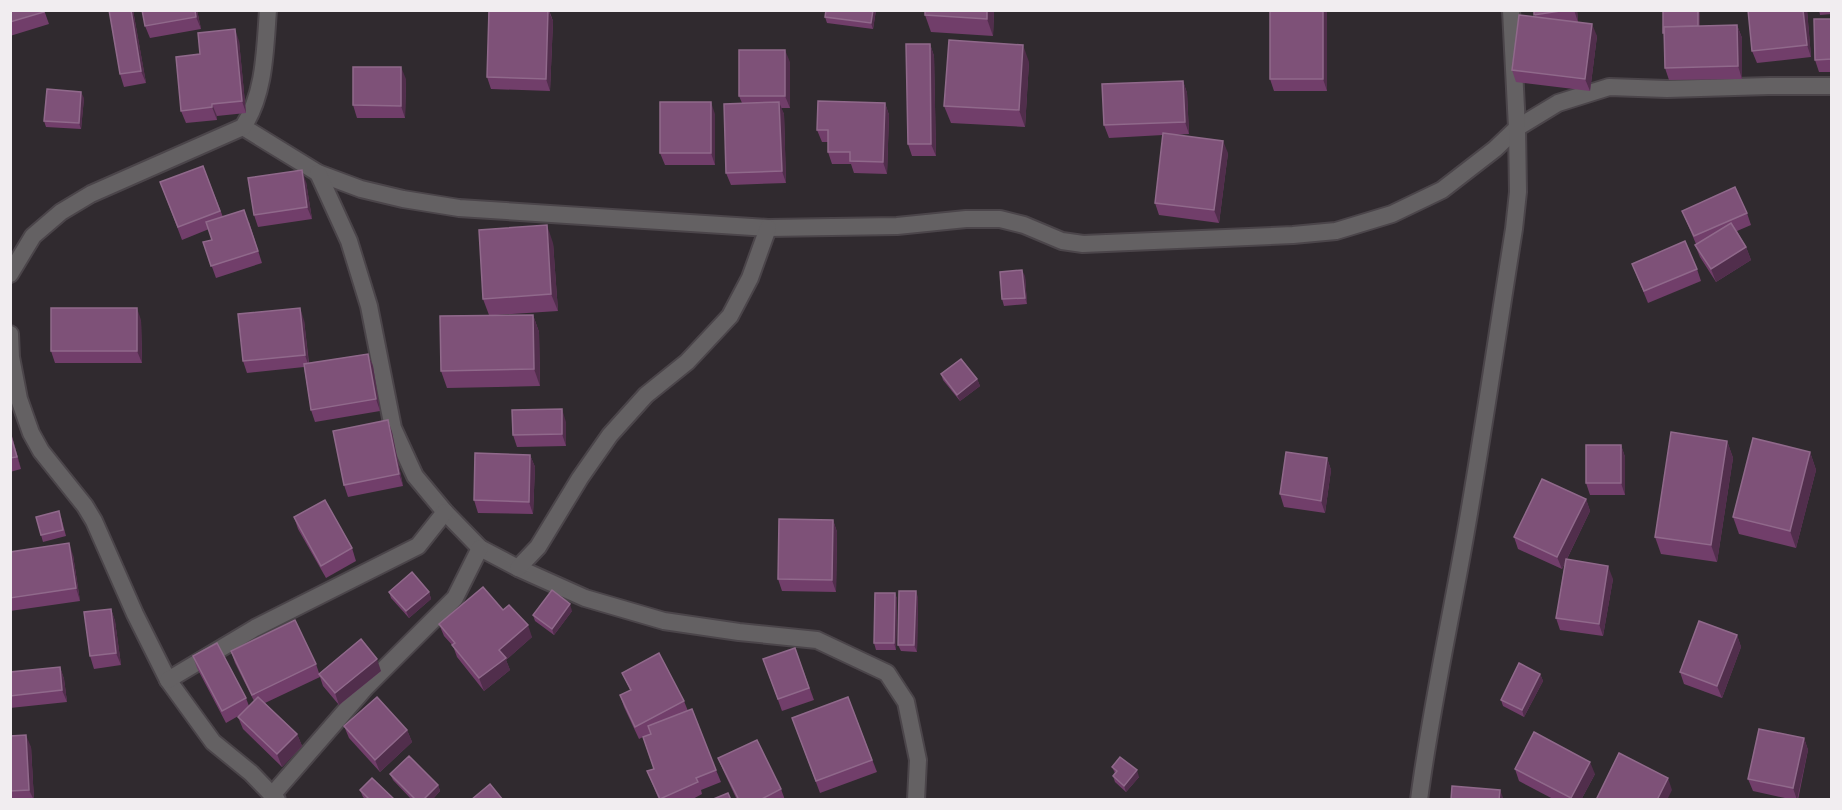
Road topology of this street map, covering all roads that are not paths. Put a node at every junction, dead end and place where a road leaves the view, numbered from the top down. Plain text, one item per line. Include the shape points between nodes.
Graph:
1 (268, 10) edge
2 (1511, 10) edge
3 (1832, 86) edge
4 (243, 127) junction
5 (1517, 128) junction
6 (318, 173) junction
7 (768, 228) junction
8 (10, 274) edge
9 (10, 334) edge
10 (15, 401) edge
11 (445, 512) junction
12 (480, 548) junction
13 (518, 568) junction
14 (168, 680) junction
15 (275, 797) edge
16 (916, 800) edge
17 (1419, 800) edge

1 - 4 street via 258,92
2 - 5 street
3 - 5 street via 1609,87 1557,103
4 - 6 street
4 - 8 street via 91,194 61,212 33,236
5 - 7 street via 1442,190 1392,214 1336,231 1083,244 1062,241 1000,219 897,226
5 - 17 street via 1514,229
6 - 7 street via 403,200 459,208
6 - 11 street via 349,241 369,306 393,428 415,476
7 - 13 street via 750,278 730,316 687,362 646,395 610,435 538,547
9 - 10 street
10 - 14 street via 41,451 94,521
11 - 12 street
11 - 14 street via 418,546 255,628
12 - 13 street
12 - 15 street via 454,598 366,687
13 - 16 street via 585,598 664,621 818,640 887,673 906,702 918,760
14 - 15 street via 213,742

